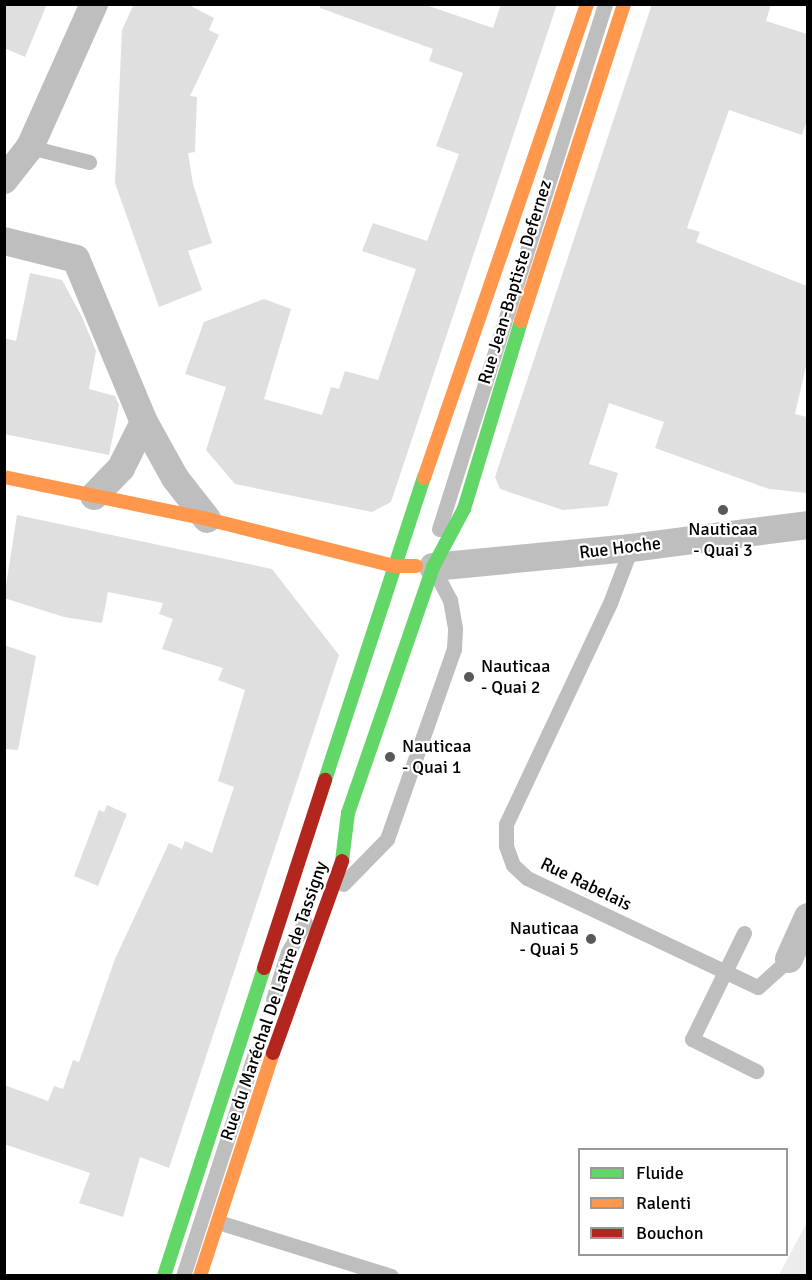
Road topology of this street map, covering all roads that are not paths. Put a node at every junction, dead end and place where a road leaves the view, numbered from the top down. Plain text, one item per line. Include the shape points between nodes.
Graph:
1 (94, 4) edge
2 (587, 4) edge
3 (605, 4) edge
4 (624, 4) edge
5 (30, 147) junction
6 (88, 162) dead end
7 (4, 180) edge
8 (4, 241) edge
9 (144, 422) junction
10 (4, 477) edge
11 (94, 496) junction
12 (207, 519) junction
13 (807, 525) edge
14 (631, 548) junction
15 (394, 566) junction
16 (433, 567) junction
17 (332, 894) junction
18 (807, 917) edge
19 (744, 933) dead end
20 (789, 959) joint
21 (723, 971) junction
22 (266, 1020) dead end
23 (260, 1040) dead end
24 (756, 1071) dead end
25 (218, 1222) junction
26 (164, 1275) edge
27 (183, 1275) edge
28 (200, 1275) edge
29 (391, 1275) edge

1 - 5 street
2 - 15 main road, Rue Jean-Baptiste Defernez
3 - 16 lane via 447,502 435,542
4 - 16 main road, Rue Jean-Baptiste Defernez via 532,282 468,498
5 - 6 lane
5 - 7 street
8 - 9 street via 76,259
9 - 11 street via 121,468
9 - 12 street via 175,478
10 - 11 main road
11 - 12 main road
12 - 15 main road
13 - 14 street, Rue Hoche
14 - 16 street, Rue Hoche
14 - 21 lane, Rue Rabelais via 610,603 506,824 506,846 513,865 527,878
15 - 16 main road
15 - 26 main road, Rue du Maréchal De Lattre de Tassigny
16 - 17 main road, Rue du Maréchal De Lattre de Tassigny via 348,813 341,867
16 - 17 lane via 450,600 454,649 387,839
17 - 22 lane via 314,911 288,952
17 - 25 main road, Rue du Maréchal De Lattre de Tassigny via 295,984
18 - 20 street
19 - 21 lane
20 - 21 lane, Rue Rabelais via 758,987
21 - 24 lane via 692,1039
23 - 27 lane
25 - 28 main road, Rue du Maréchal De Lattre de Tassigny
25 - 29 lane

